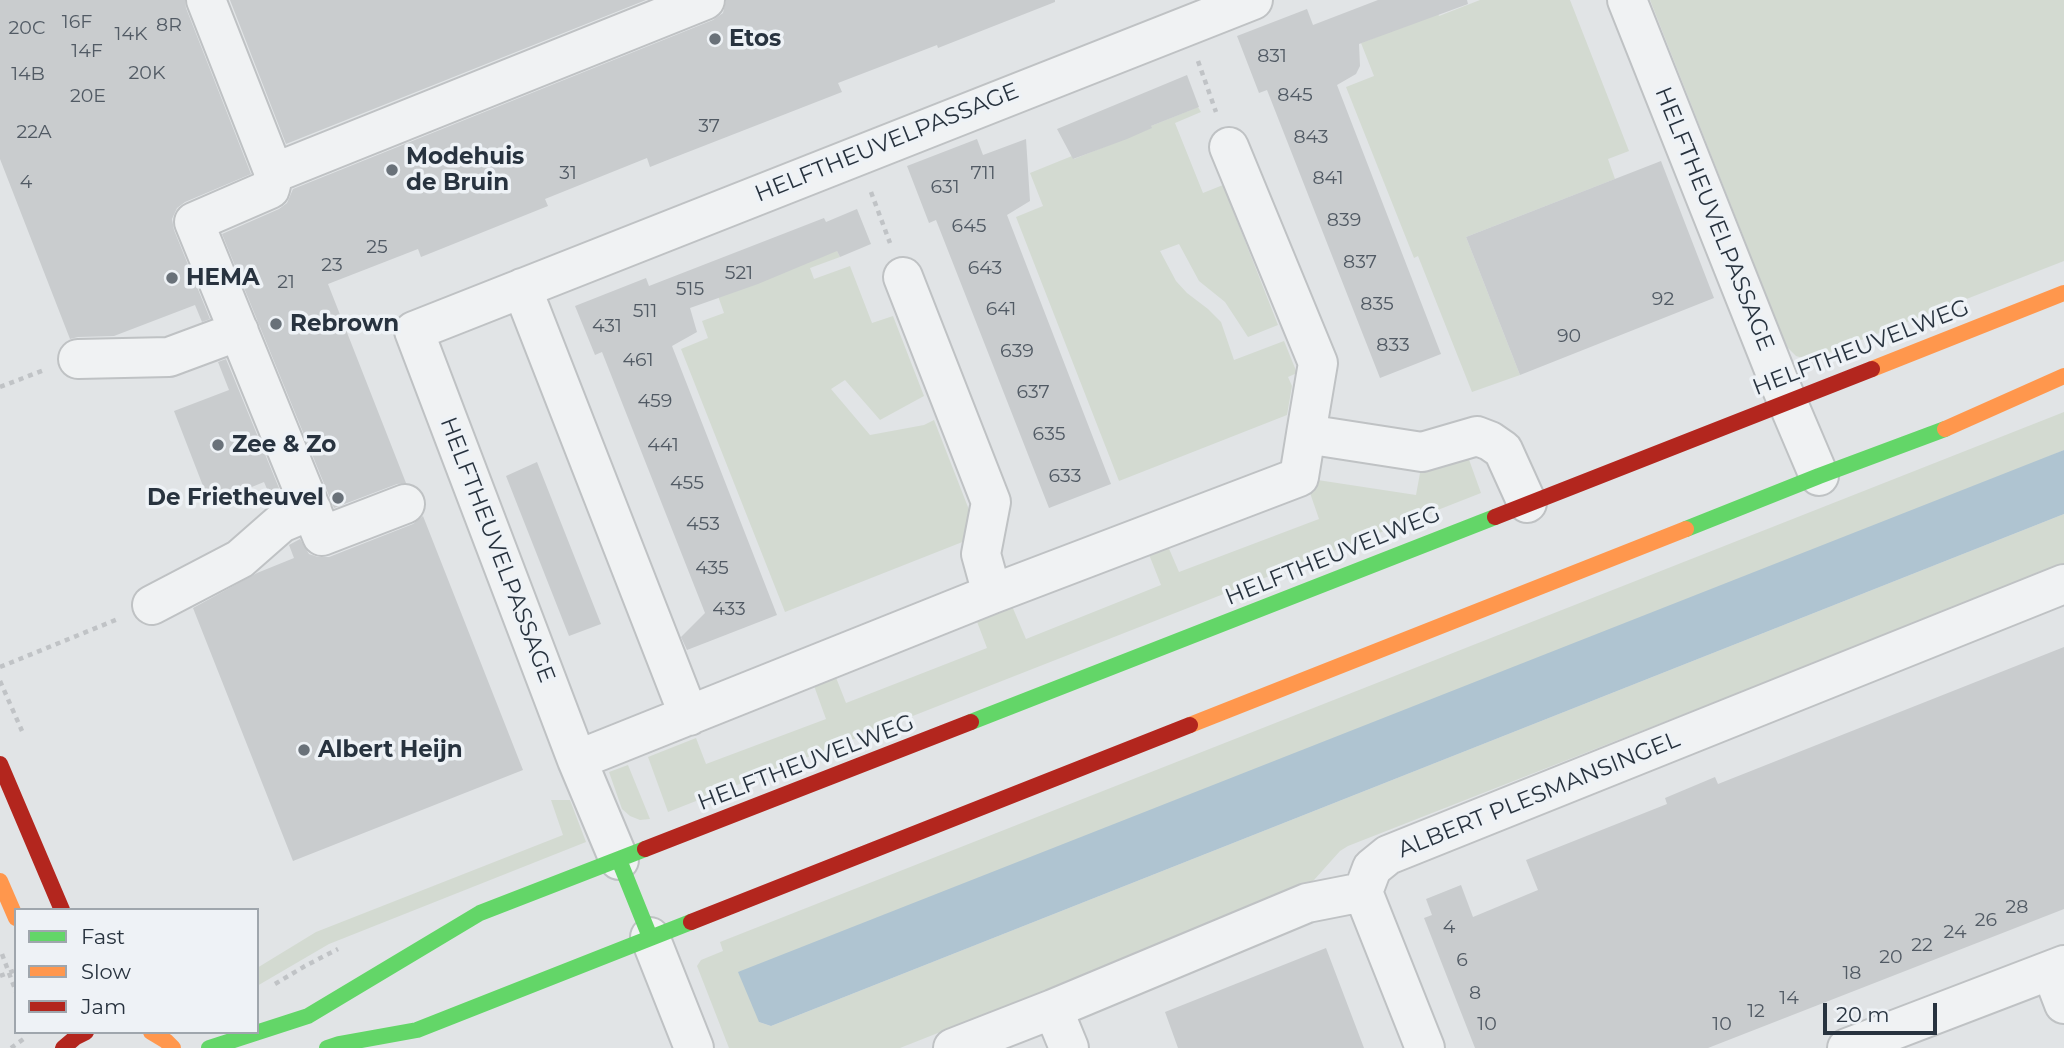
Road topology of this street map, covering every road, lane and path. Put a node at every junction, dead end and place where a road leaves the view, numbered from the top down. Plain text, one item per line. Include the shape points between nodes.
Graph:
1 (206, 0) edge
2 (705, 0) edge
3 (1253, 0) edge
4 (1627, 0) edge
5 (1186, 27) junction
6 (1229, 147) joint
7 (857, 155) junction
8 (274, 173) junction
9 (903, 276) joint
10 (522, 288) junction
11 (2064, 293) edge
12 (239, 331) junction
13 (78, 359) dead end
14 (2064, 376) edge
15 (1787, 401) junction
16 (1306, 434) junction
17 (1819, 475) junction
18 (1527, 503) junction
19 (405, 504) dead end
20 (312, 510) junction
21 (2064, 584) edge
22 (992, 594) junction
23 (152, 605) joint
24 (0, 667) edge
25 (689, 716) junction
26 (577, 760) junction
27 (0, 764) edge
28 (619, 860) junction
29 (0, 881) edge
30 (1363, 892) junction
31 (61, 908) edge
32 (14, 913) edge
33 (650, 937) junction
34 (0, 950) edge
35 (13, 971) edge
36 (0, 976) edge
37 (2060, 979) edge
38 (1053, 1009) junction
39 (259, 1033) edge
40 (82, 1034) edge
41 (154, 1034) edge
42 (255, 1034) edge
43 (28, 1035) dead end
44 (169, 1044) edge
45 (11, 1048) edge
46 (63, 1048) edge
47 (187, 1048) edge
48 (209, 1048) edge
49 (327, 1048) edge
50 (694, 1048) edge
51 (953, 1048) edge
52 (1069, 1048) edge
53 (1425, 1048) edge
54 (1847, 1048) edge

1 - 8 street
2 - 8 street
3 - 5 street, HELFTHEUVELPASSAGE
4 - 15 street, HELFTHEUVELPASSAGE
5 - 6 path
5 - 7 street, HELFTHEUVELPASSAGE
6 - 16 street via 1318,363
7 - 9 path
7 - 10 street, HELFTHEUVELPASSAGE
8 - 12 street via 270,189 194,222
9 - 22 street via 991,502 982,554
10 - 25 street
10 - 26 street, HELFTHEUVELPASSAGE via 414,331
11 - 15 main road, HELFTHEUVELWEG
12 - 13 street via 169,357
12 - 20 street
14 - 17 main road via 1951,427
15 - 17 street, HELFTHEUVELPASSAGE
15 - 18 main road, HELFTHEUVELWEG
16 - 18 street via 1422,452 1476,436 1503,450
16 - 22 street via 1299,477
17 - 33 main road
18 - 28 main road, HELFTHEUVELWEG
19 - 20 street via 323,536
20 - 23 street via 281,523 240,559
21 - 30 street, ALBERT PLESMANSINGEL via 1388,855 1372,868
22 - 25 street
23 - 24 path
25 - 26 street
26 - 28 street, HELFTHEUVELPASSAGE
27 - 31 main road
28 - 33 main road
28 - 39 main road, HELFTHEUVELWEG via 480,913 308,1016
29 - 32 main road
30 - 38 street via 1307,902
30 - 53 street
33 - 49 main road via 416,1030
33 - 50 street
34 - 35 path
35 - 36 path
37 - 54 street
38 - 51 street
38 - 52 street
40 - 46 main road
41 - 44 main road
42 - 48 main road, HELFTHEUVELWEG
43 - 45 path
44 - 47 main road

